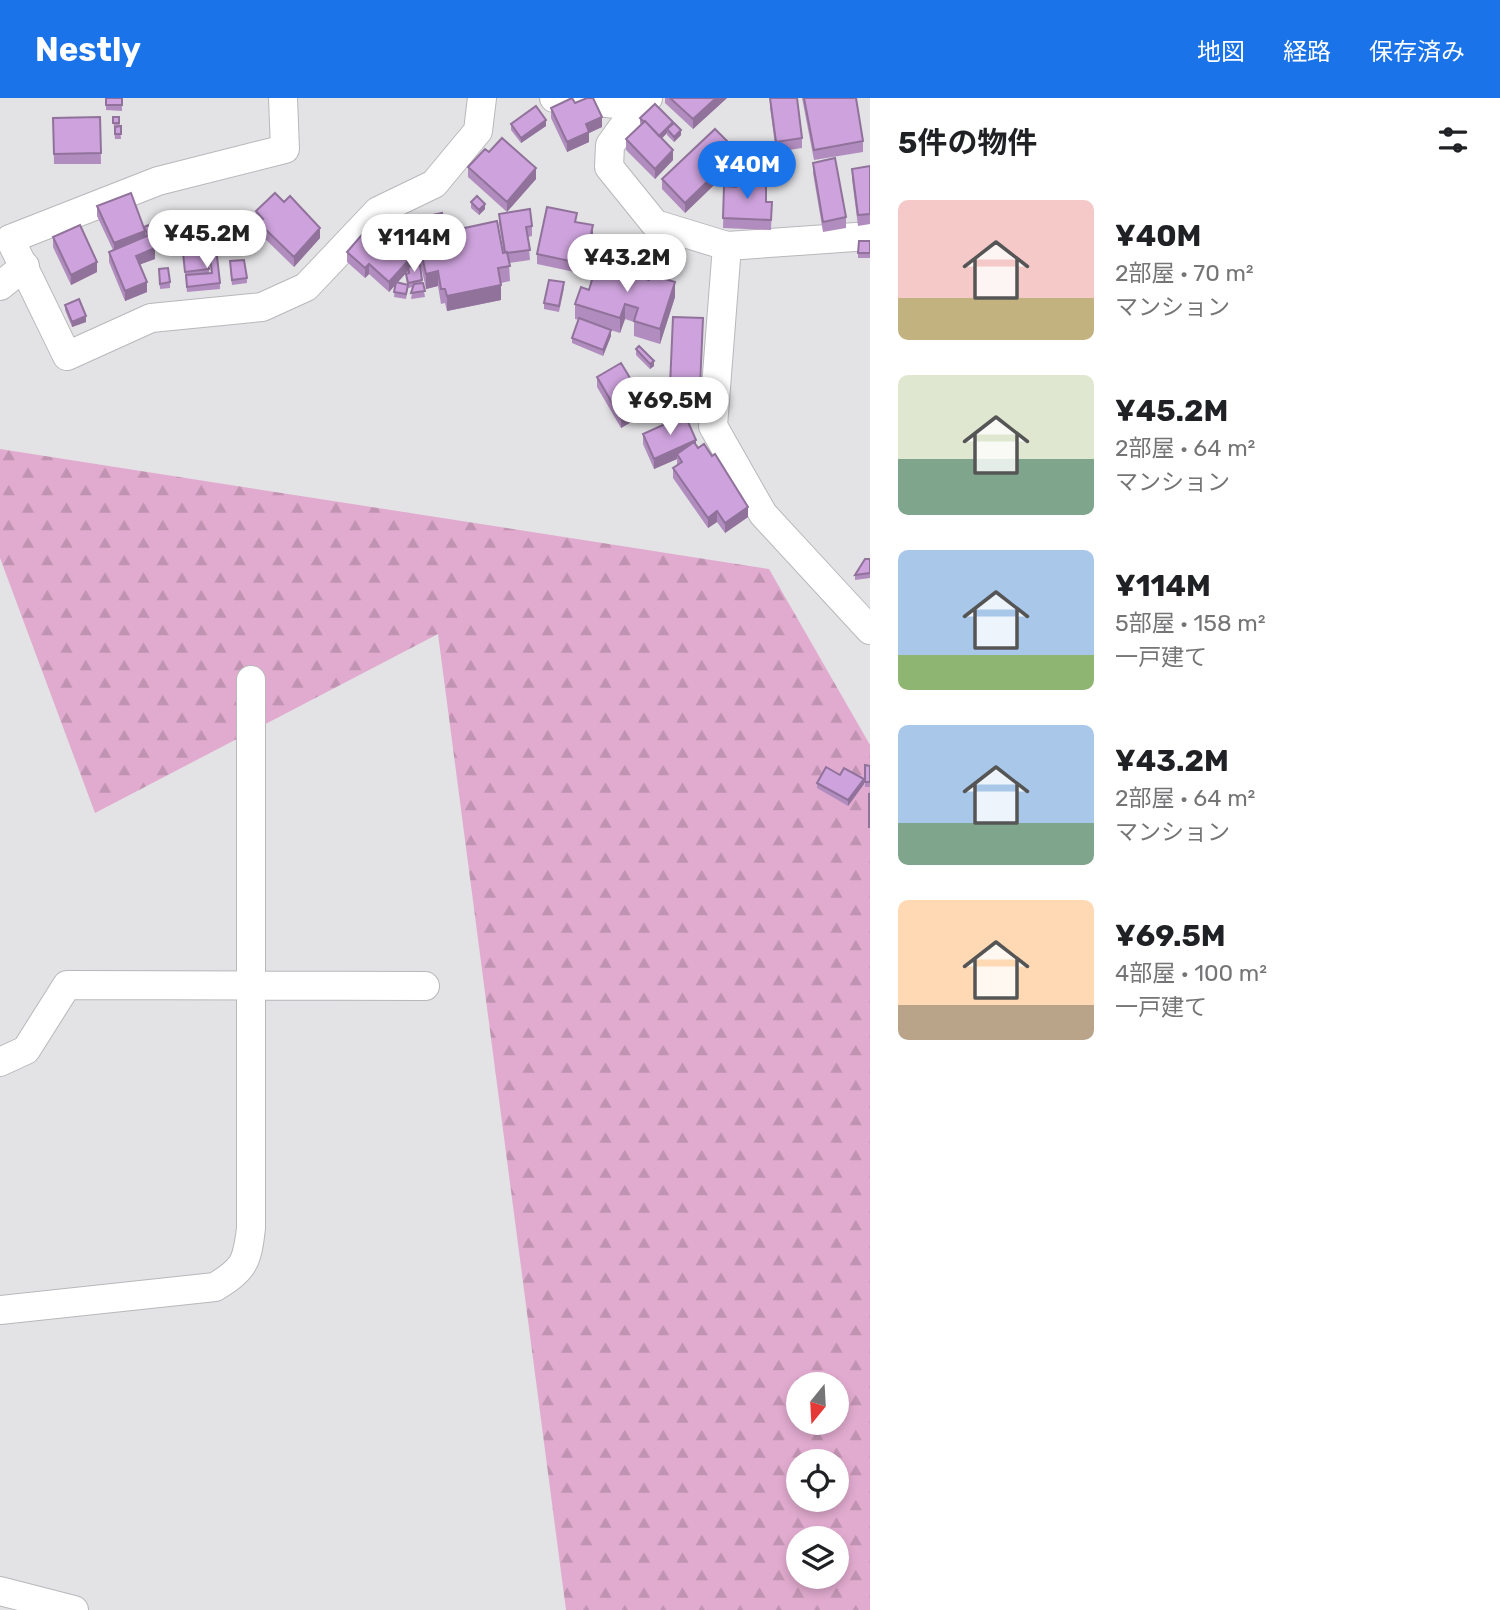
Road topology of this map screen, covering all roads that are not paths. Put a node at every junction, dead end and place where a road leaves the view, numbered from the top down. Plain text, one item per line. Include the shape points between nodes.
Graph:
1 (282, 98) edge
2 (482, 98) edge
3 (554, 98) edge
4 (643, 102) edge
5 (870, 236) edge
6 (727, 246) junction
7 (25, 266) junction
8 (0, 286) edge
9 (870, 631) edge
10 (251, 680) dead end
11 (251, 986) junction
12 (425, 986) dead end
13 (0, 1062) edge
14 (0, 1310) edge
15 (0, 1591) edge
16 (74, 1610) edge

1 - 7 street via 285,149 158,181 10,239
2 - 7 street via 478,131 433,184 378,211 306,288 262,307 151,318 67,356
3 - 4 street
4 - 6 street via 610,145 609,167 655,223
5 - 6 street
6 - 9 street via 713,426 763,514
7 - 8 street
10 - 11 street
11 - 12 street
11 - 13 street via 68,985 26,1049
11 - 14 street via 251,1228 248,1254 240,1271 215,1287
15 - 16 street

